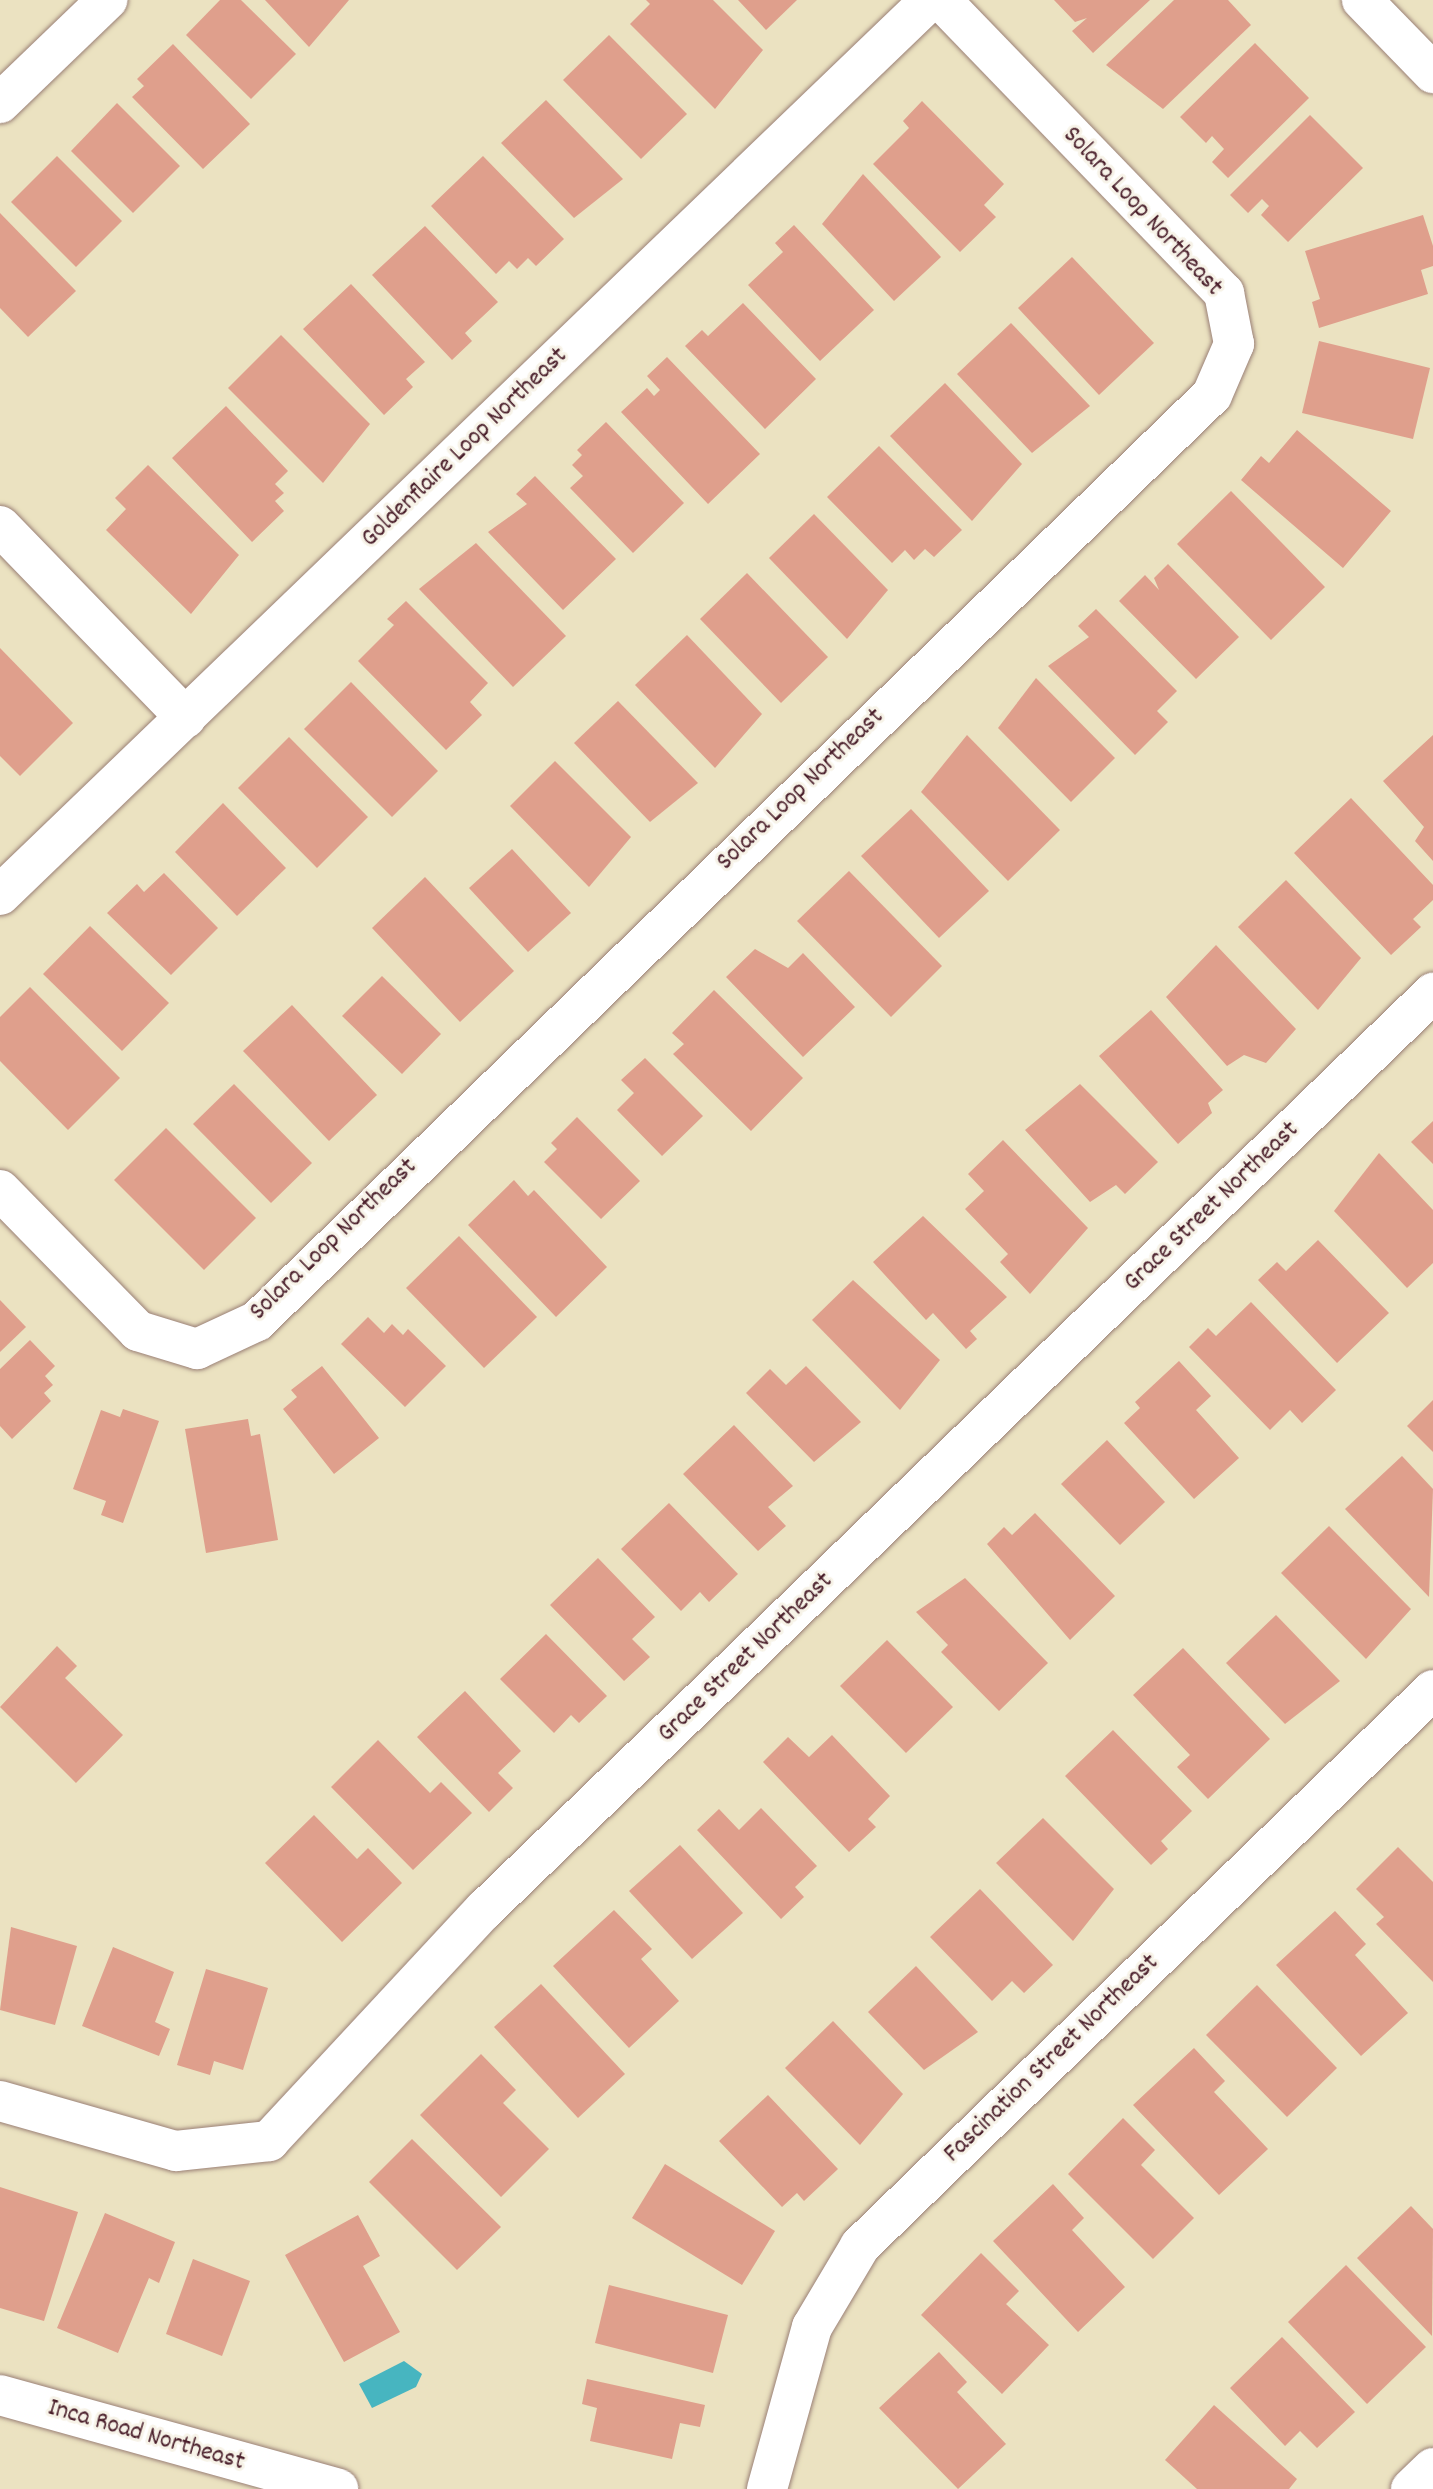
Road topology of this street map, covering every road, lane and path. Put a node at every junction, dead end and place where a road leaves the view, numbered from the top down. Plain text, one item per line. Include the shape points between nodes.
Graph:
1 (107, 0) edge
2 (930, 0) edge
3 (941, 0) edge
4 (1362, 0) edge
5 (1433, 73) edge
6 (0, 103) edge
7 (0, 526) edge
8 (186, 718) junction
9 (0, 895) edge
10 (1433, 993) edge
11 (0, 1190) edge
12 (1433, 1690) edge
13 (0, 2101) edge
14 (0, 2395) edge
15 (1433, 2468) edge
16 (338, 2489) edge
17 (767, 2489) edge
18 (1411, 2489) edge

1 - 6 street
2 - 8 street, Goldenflaire Loop Northeast
3 - 11 street, Solara Loop Northeast via 1224,293 1234,344 1212,395 257,1321 197,1349 138,1331
4 - 5 street
7 - 8 street
8 - 9 street, Goldenflaire Loop Northeast
10 - 13 street, Grace Street Northeast via 484,1910 269,2141 176,2151
12 - 17 street, Fascination Street Northeast via 860,2246 812,2327
14 - 16 street, Inca Road Northeast
15 - 18 street

